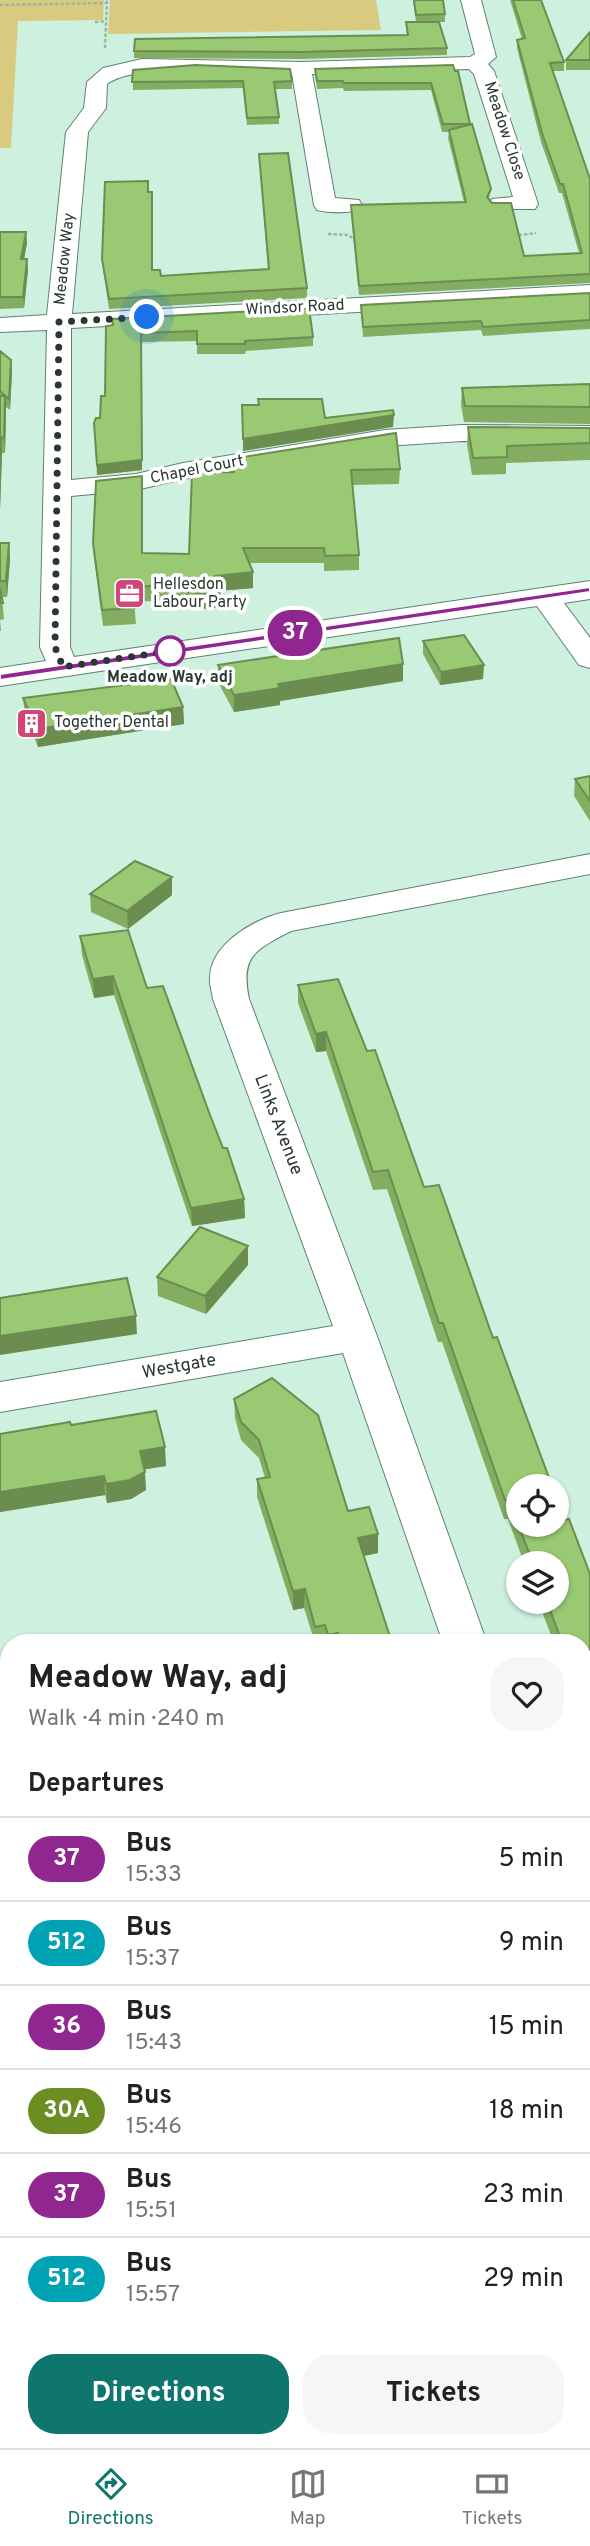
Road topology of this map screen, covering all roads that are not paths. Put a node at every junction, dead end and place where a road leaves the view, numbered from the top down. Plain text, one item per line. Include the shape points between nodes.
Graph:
1 (471, 0) edge
2 (474, 63) junction
3 (301, 68) junction
4 (500, 204) edge
5 (351, 205) edge
6 (590, 292) edge
7 (59, 322) junction
8 (0, 325) edge
9 (590, 434) edge
10 (56, 489) junction
11 (590, 590) edge
12 (545, 597) junction
13 (590, 659) edge
14 (63, 667) junction
15 (0, 677) edge
16 (590, 864) edge
17 (357, 1336) junction
18 (0, 1397) edge
19 (462, 1634) edge

1 - 2 street via 485,57
2 - 3 street, Meadow Way
2 - 4 street, Meadow Close via 484,71 531,217
3 - 5 street via 327,219
3 - 7 street, Meadow Way via 104,66 95,108 77,132
6 - 7 street, Windsor Road
7 - 8 street, Windsor Road
7 - 10 street, Meadow Way
9 - 10 street, Chapel Court via 385,438 136,482
10 - 14 street, Meadow Way via 55,647
11 - 12 street
12 - 13 street
12 - 14 street
14 - 15 street
16 - 17 street, Links Avenue via 281,923 255,936 226,974 231,999
17 - 18 street, Westgate
17 - 19 street, Links Avenue

